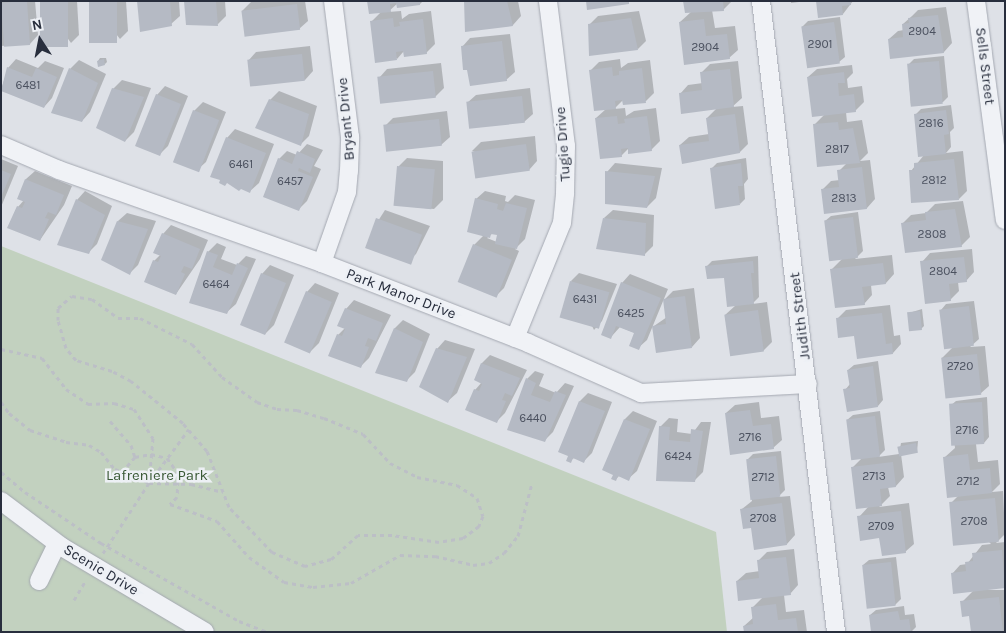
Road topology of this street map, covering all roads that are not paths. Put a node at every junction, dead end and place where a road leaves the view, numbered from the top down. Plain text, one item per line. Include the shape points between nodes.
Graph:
1 (333, 1) edge
2 (548, 1) edge
3 (762, 1) edge
4 (976, 1) edge
5 (1, 145) edge
6 (1005, 220) edge
7 (322, 263) junction
8 (515, 338) junction
9 (808, 384) junction
10 (1, 501) edge
11 (57, 544) junction
12 (39, 581) dead end
13 (204, 632) edge
14 (836, 632) edge

1 - 7 street, Bryant Drive via 350,138 350,171 345,199
2 - 8 street, Tugie Drive via 566,146 565,193 562,223
3 - 9 street, Judith Street
4 - 6 street, Sells Street
5 - 7 street, Park Manor Drive via 59,170
7 - 8 street, Park Manor Drive
8 - 9 street, Park Manor Drive via 641,393
9 - 14 street, Judith Street
10 - 11 street, Scenic Drive
11 - 12 street
11 - 13 street, Scenic Drive

